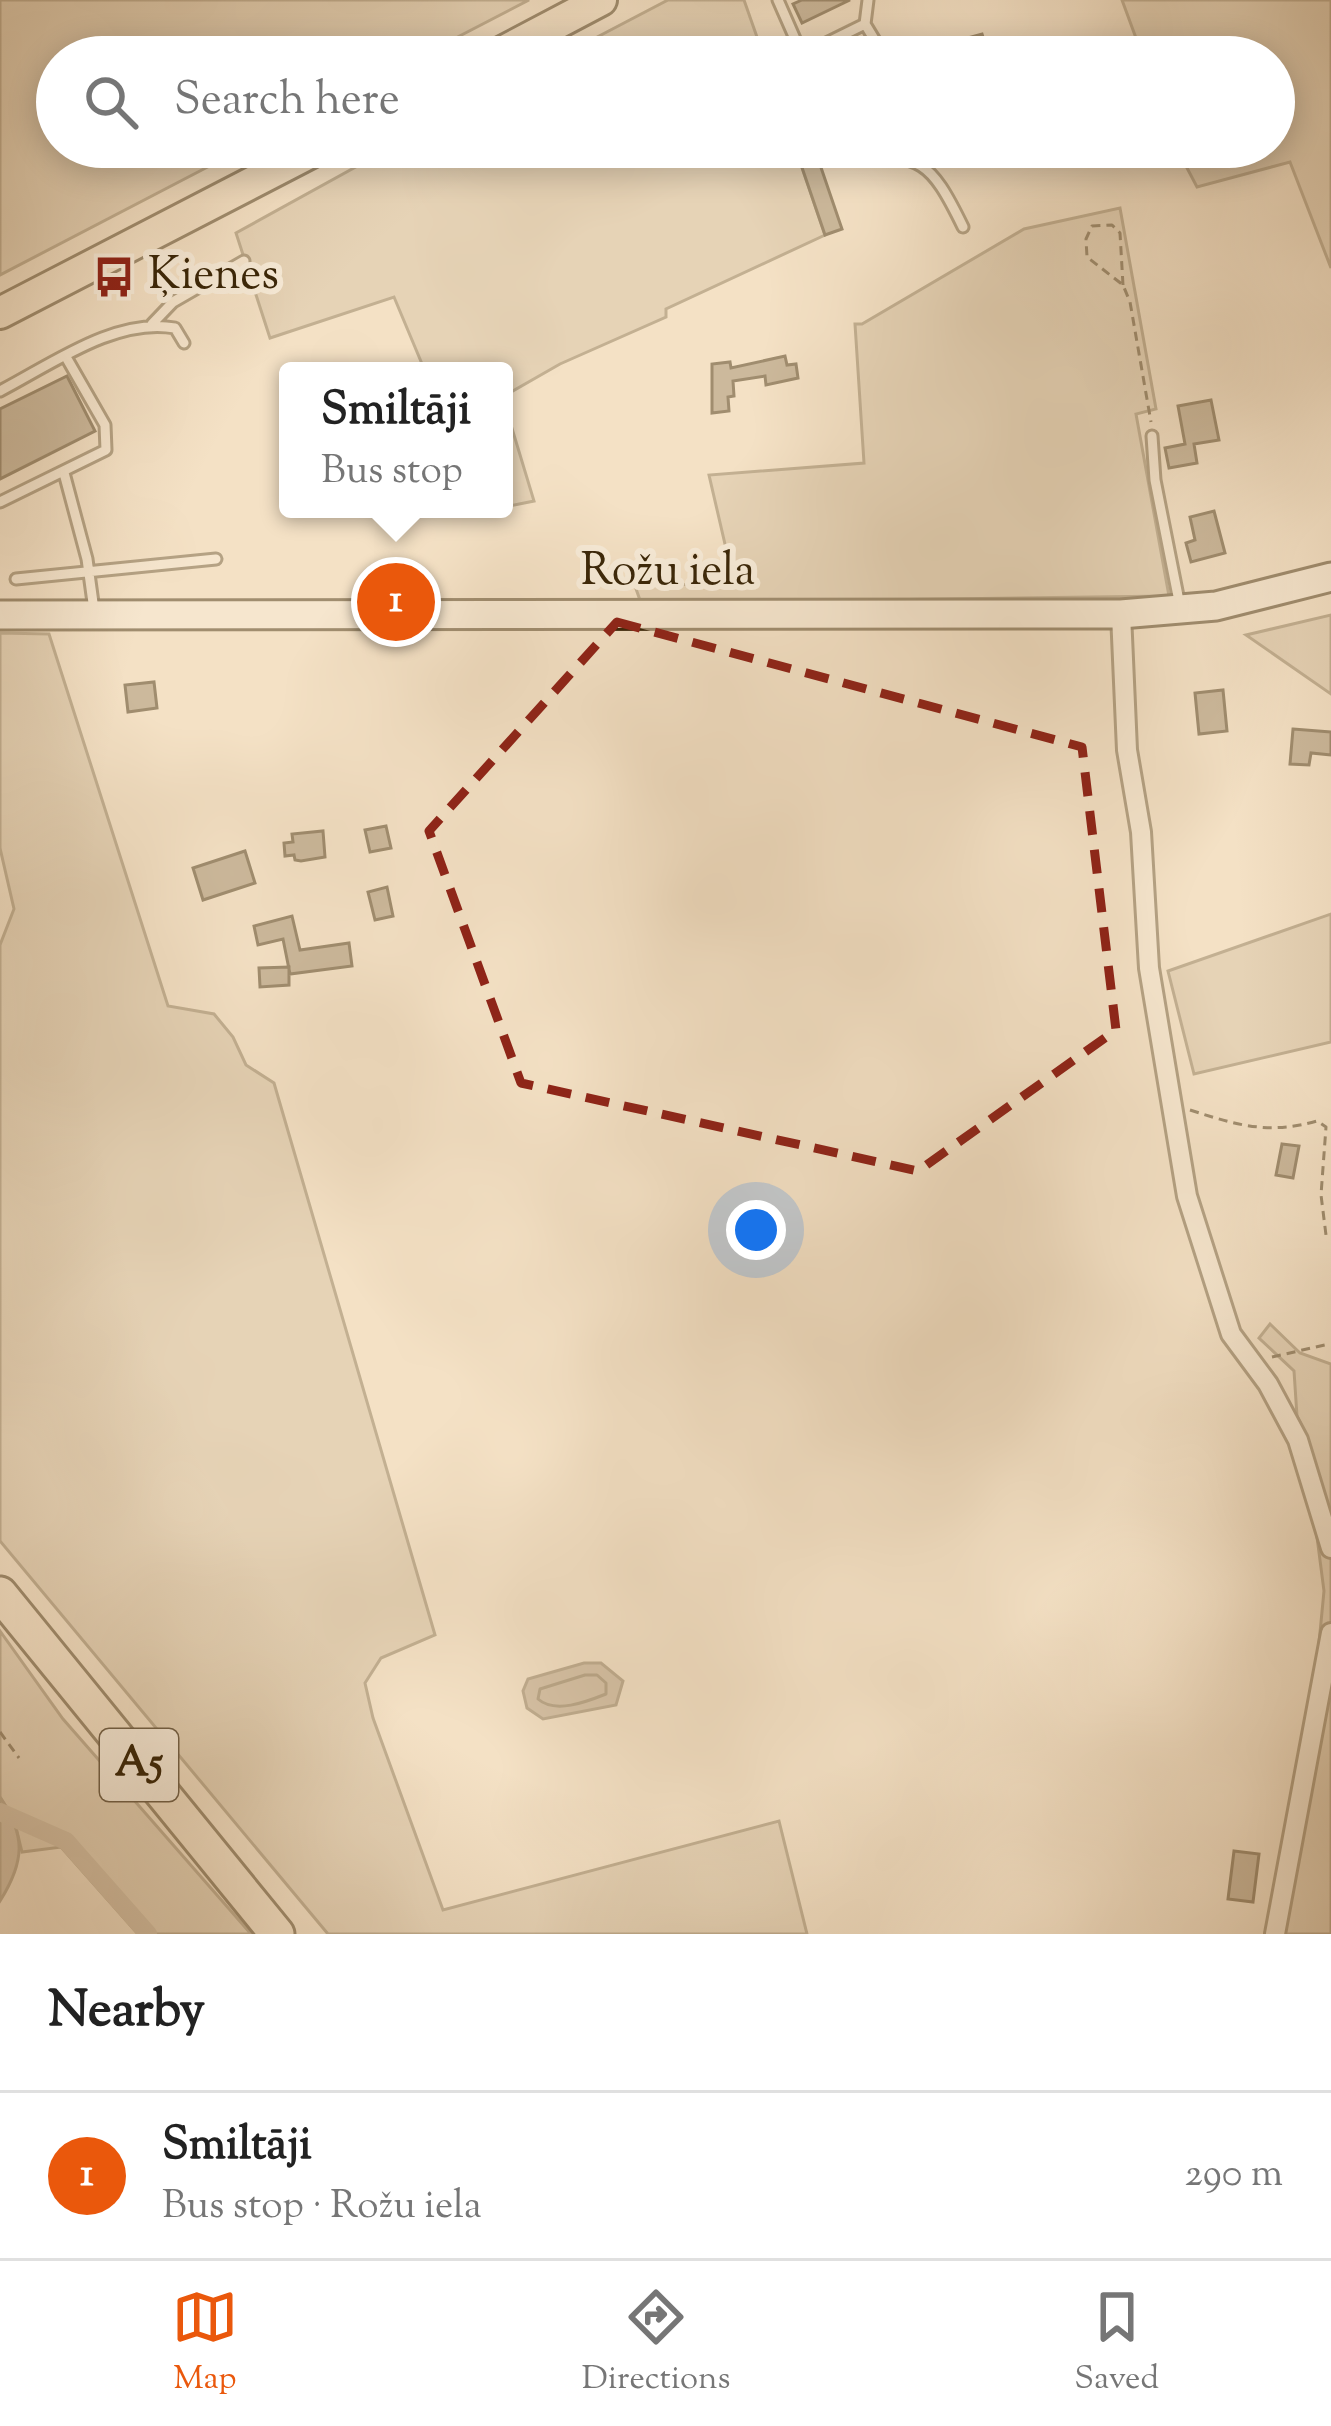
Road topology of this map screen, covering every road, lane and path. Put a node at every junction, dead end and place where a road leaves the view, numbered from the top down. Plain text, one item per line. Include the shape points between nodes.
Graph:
1 (602, 0) edge
2 (778, 0) edge
3 (868, 0) edge
4 (865, 24) junction
5 (533, 36) edge
6 (794, 36) edge
7 (842, 36) edge
8 (872, 36) edge
9 (281, 168) edge
10 (923, 168) edge
11 (963, 227) dead end
12 (244, 261) dead end
13 (1123, 285) junction
14 (0, 314) edge
15 (152, 324) junction
16 (184, 343) dead end
17 (66, 357) junction
18 (0, 391) edge
19 (1152, 436) joint
20 (64, 473) junction
21 (0, 502) edge
22 (216, 560) dead end
23 (89, 574) junction
24 (1331, 577) edge
25 (16, 579) dead end
26 (1181, 612) junction
27 (1121, 614) junction
28 (0, 615) edge
29 (94, 615) junction
30 (1170, 1104) junction
31 (1326, 1234) dead end
32 (1329, 1344) edge
33 (1247, 1360) junction
34 (1331, 1548) edge
35 (0, 1594) edge
36 (1331, 1633) edge
37 (0, 1732) edge
38 (19, 1758) dead end
39 (278, 1934) edge
40 (1275, 1934) edge

1 - 5 main road
2 - 6 lane
3 - 4 lane
4 - 7 lane
4 - 8 lane
9 - 14 main road
10 - 11 lane via 938,176
12 - 15 lane via 173,302
13 - 13 path via 1087,257 1092,226 1120,233
13 - 19 path
15 - 16 lane via 175,328
15 - 17 lane
17 - 18 lane
17 - 20 lane via 105,425 106,450
19 - 26 lane
20 - 21 lane
20 - 23 lane
22 - 23 lane
23 - 25 lane
23 - 29 lane
24 - 26 street, Rožu iela
26 - 27 street, Rožu iela
27 - 29 street, Rožu iela
27 - 30 street via 1127,750
28 - 29 street, Rožu iela
30 - 31 path via 1241,1126 1279,1130 1317,1120 1326,1127
30 - 33 street via 1198,1233
32 - 33 path
33 - 34 street via 1298,1440
35 - 39 highway, A5
36 - 40 street
37 - 38 path

